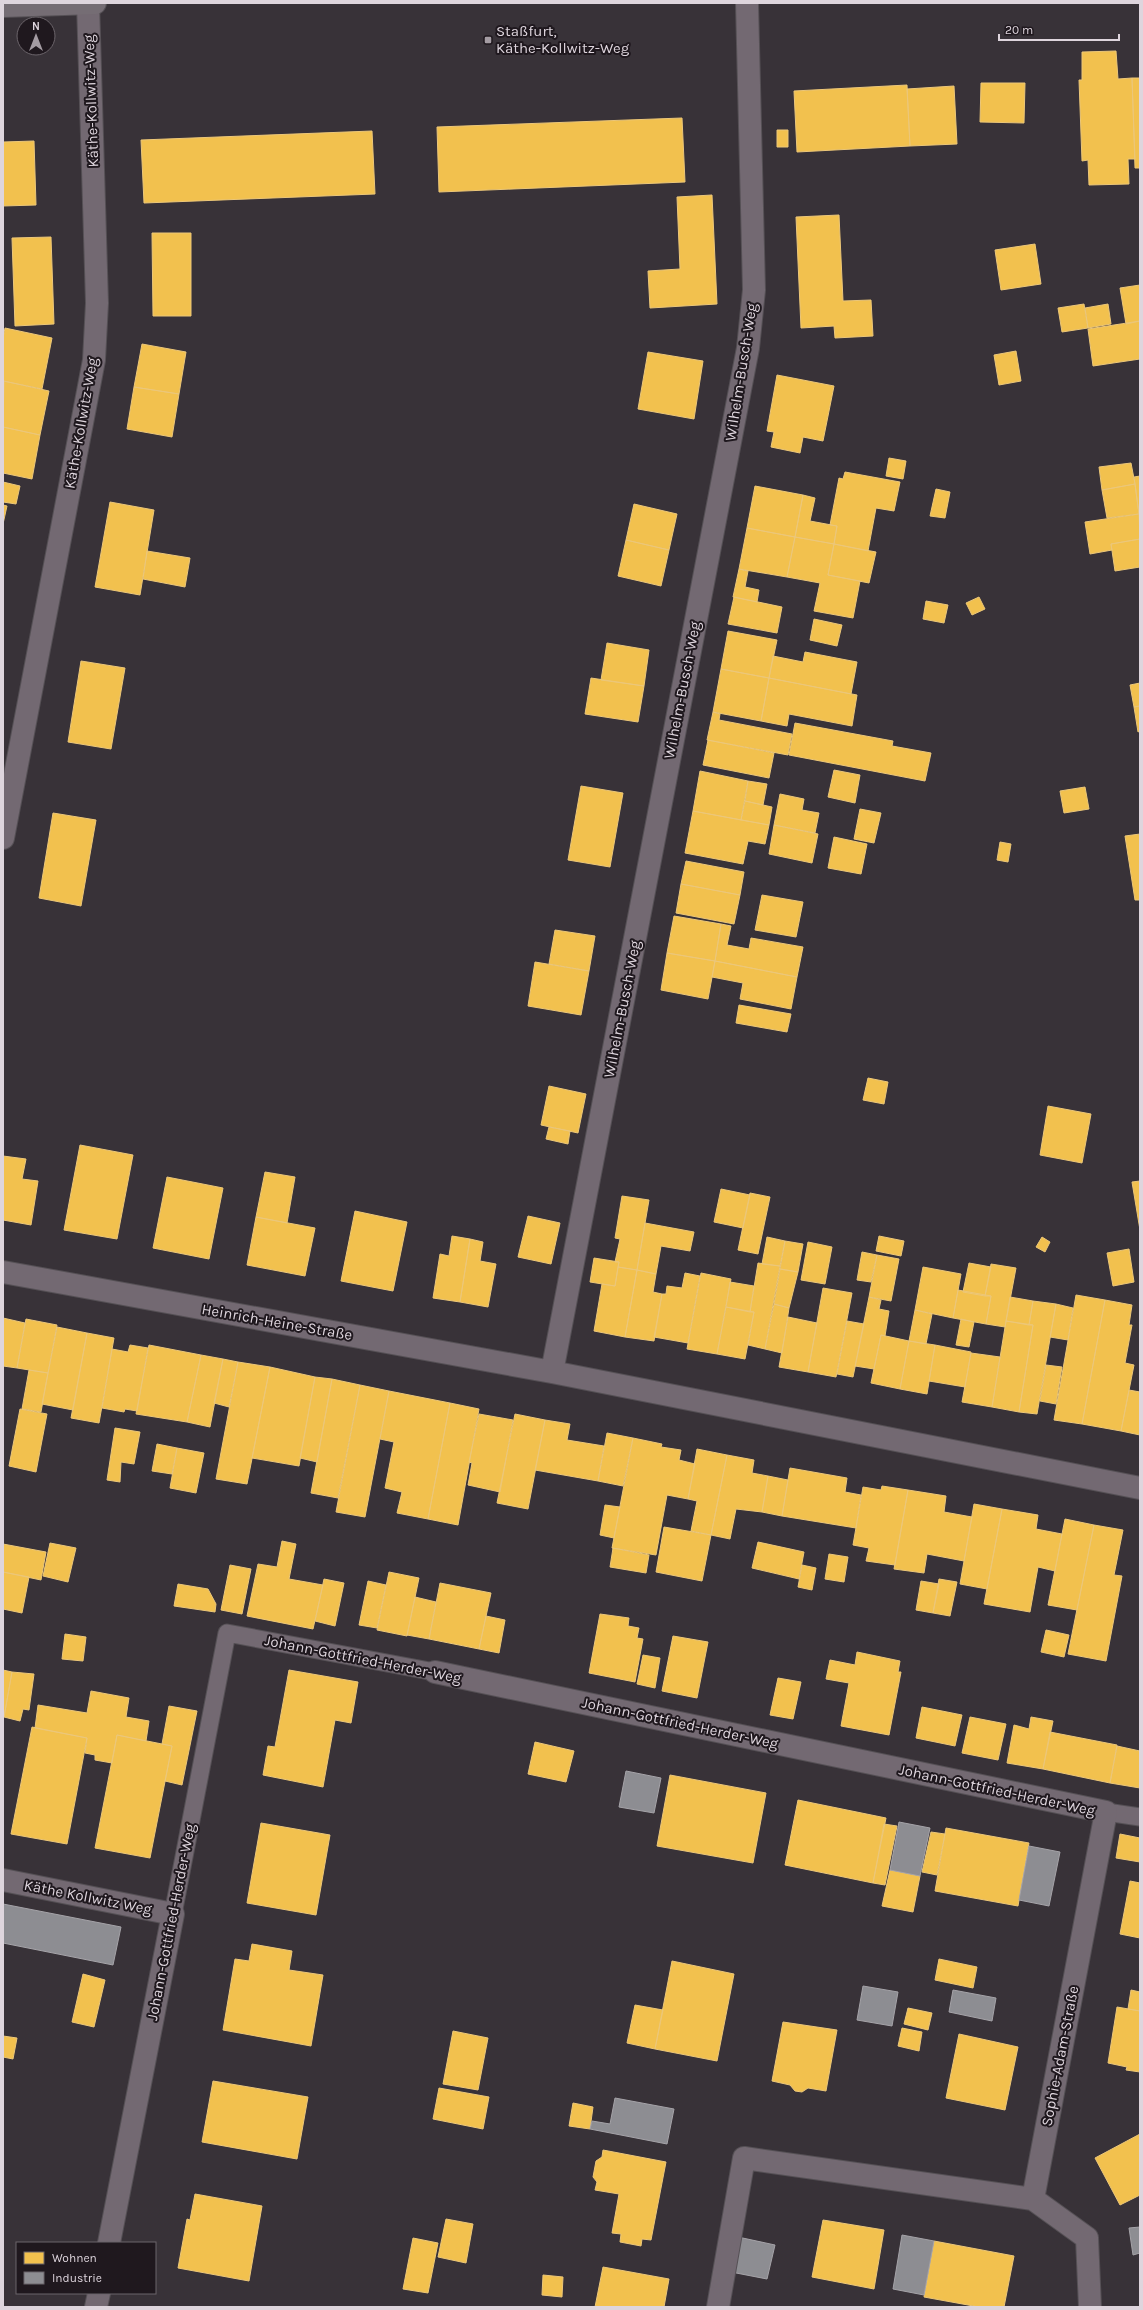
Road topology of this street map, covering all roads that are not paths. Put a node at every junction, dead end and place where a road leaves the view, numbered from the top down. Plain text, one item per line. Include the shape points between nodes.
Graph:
1 (88, 3) edge
2 (95, 3) edge
3 (747, 3) edge
4 (3, 6) edge
5 (3, 838) edge
6 (3, 1272) edge
7 (552, 1372) junction
8 (1140, 1488) edge
9 (435, 1672) joint
10 (1106, 1812) junction
11 (1140, 1816) edge
12 (3, 1880) edge
13 (173, 1914) junction
14 (1033, 2199) junction
15 (109, 2242) edge
16 (99, 2294) edge
17 (96, 2307) edge
18 (718, 2307) edge
19 (1090, 2307) edge

1 - 2 main road
1 - 4 main road
1 - 5 street, Käthe-Kollwitz-Weg via 97,303 94,360
3 - 7 street, Wilhelm-Busch-Weg via 754,290 748,348
6 - 7 street, Heinrich-Heine-Straße
7 - 8 street, Heinrich-Heine-Straße
9 - 10 street, Johann-Gottfried-Herder-Weg
9 - 13 lane, Johann-Gottfried-Herder-Weg via 227,1633
10 - 11 lane
10 - 14 street, Sophie-Adam-Straße
12 - 13 street, Käthe Kollwitz Weg
13 - 15 street, Johann-Gottfried-Herder-Weg
14 - 18 street via 744,2158
14 - 19 street via 1086,2238
16 - 17 street

